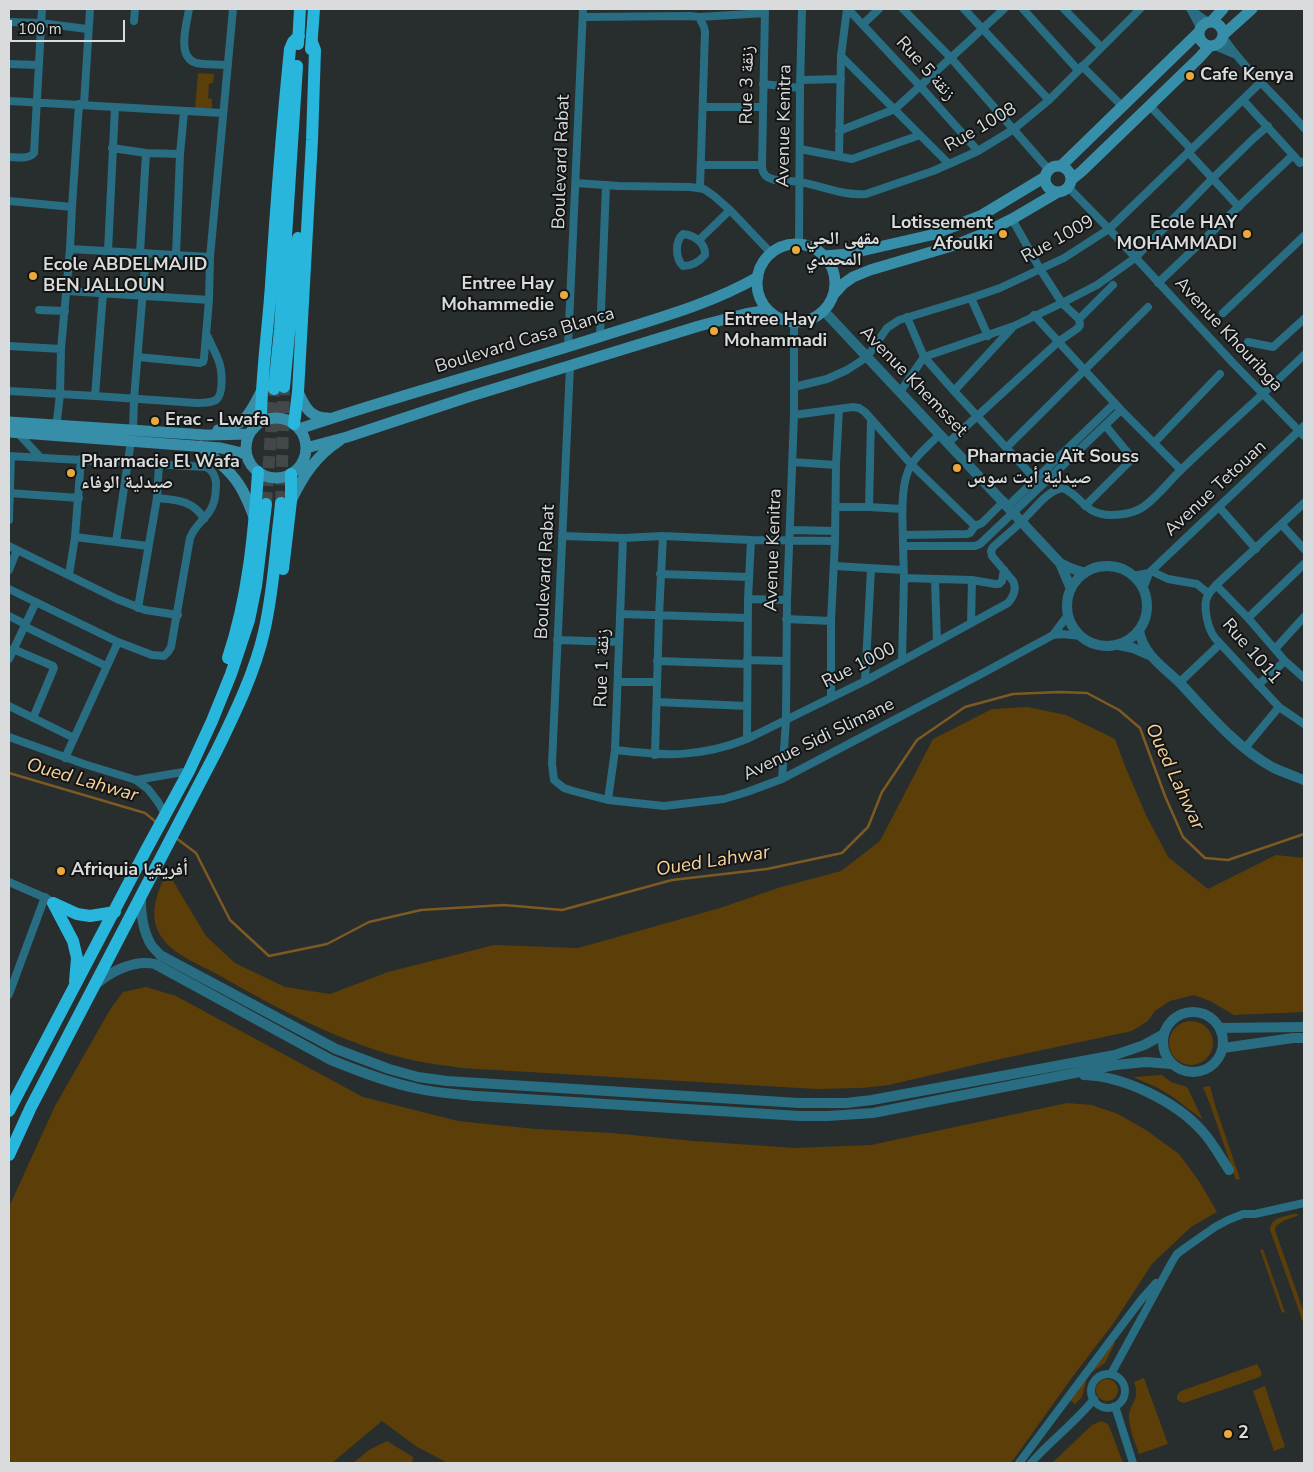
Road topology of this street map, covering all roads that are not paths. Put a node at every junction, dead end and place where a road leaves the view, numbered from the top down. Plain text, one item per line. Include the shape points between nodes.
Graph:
1 (42, 9) edge
2 (90, 9) edge
3 (136, 9) edge
4 (189, 9) edge
5 (233, 9) edge
6 (300, 9) edge
7 (314, 9) edge
8 (802, 9) edge
9 (847, 9) edge
10 (879, 9) edge
11 (903, 9) edge
12 (964, 9) edge
13 (1004, 9) edge
14 (1023, 9) edge
15 (1064, 9) edge
16 (1191, 9) edge
17 (1224, 9) edge
18 (1252, 9) edge
19 (1136, 10) edge
20 (765, 11) edge
21 (583, 13) edge
22 (699, 17) junction
23 (134, 21) dead end
24 (9, 22) edge
25 (41, 23) junction
26 (864, 24) junction
27 (1205, 26) junction
28 (982, 28) junction
29 (87, 29) junction
30 (1218, 41) junction
31 (312, 42) junction
32 (1101, 47) junction
33 (841, 56) junction
34 (950, 58) junction
35 (9, 64) edge
36 (39, 65) junction
37 (228, 65) junction
38 (1080, 68) junction
39 (841, 79) junction
40 (1260, 83) junction
41 (763, 84) junction
42 (800, 84) junction
43 (920, 86) junction
44 (1049, 100) junction
45 (1243, 100) junction
46 (9, 101) edge
47 (36, 102) junction
48 (81, 104) junction
49 (1150, 106) junction
50 (115, 107) junction
51 (702, 107) junction
52 (763, 107) junction
53 (1123, 107) junction
54 (895, 109) junction
55 (184, 112) junction
56 (222, 113) junction
57 (1268, 126) junction
58 (1304, 128) edge
59 (1014, 130) junction
60 (839, 131) junction
61 (920, 135) junction
62 (112, 148) junction
63 (800, 149) junction
64 (1190, 150) junction
65 (978, 151) junction
66 (146, 153) junction
67 (180, 154) junction
68 (1292, 155) junction
69 (839, 156) junction
70 (9, 157) edge
71 (1304, 161) edge
72 (762, 163) junction
73 (949, 164) junction
74 (701, 165) junction
75 (1061, 166) junction
76 (1047, 173) junction
77 (1213, 178) junction
78 (800, 182) junction
79 (576, 183) junction
80 (606, 185) junction
81 (1066, 186) junction
82 (700, 188) junction
83 (9, 201) edge
84 (72, 207) junction
85 (1239, 207) junction
86 (730, 210) junction
87 (1012, 220) junction
88 (1109, 229) junction
89 (1304, 236) edge
90 (699, 240) junction
91 (799, 243) junction
92 (70, 249) junction
93 (108, 251) junction
94 (143, 253) junction
95 (772, 253) junction
96 (176, 255) junction
97 (210, 256) junction
98 (825, 256) junction
99 (1135, 258) junction
100 (1040, 269) junction
101 (758, 277) junction
102 (1158, 283) junction
103 (1113, 285) dead end
104 (67, 291) junction
105 (103, 294) junction
106 (834, 294) junction
107 (143, 296) junction
108 (972, 298) junction
109 (209, 300) junction
110 (1062, 303) junction
111 (1148, 307) dead end
112 (39, 310) dead end
113 (768, 310) junction
114 (65, 311) junction
115 (824, 311) junction
116 (1223, 313) dead end
117 (1034, 315) junction
118 (907, 317) junction
119 (1079, 319) junction
120 (1304, 319) edge
121 (794, 323) junction
122 (1014, 326) junction
123 (206, 334) junction
124 (600, 336) junction
125 (988, 336) junction
126 (1058, 342) junction
127 (1248, 342) dead end
128 (9, 346) edge
129 (568, 347) junction
130 (61, 349) junction
131 (1304, 355) edge
132 (138, 357) junction
133 (867, 357) junction
134 (924, 357) junction
135 (570, 366) junction
136 (1085, 370) junction
137 (1220, 374) dead end
138 (794, 387) junction
139 (273, 389) junction
140 (9, 391) edge
141 (954, 391) junction
142 (298, 392) junction
143 (900, 392) junction
144 (60, 394) junction
145 (1263, 395) junction
146 (95, 396) junction
147 (134, 399) junction
148 (1115, 403) junction
149 (839, 409) junction
150 (1121, 410) junction
151 (794, 415) junction
152 (977, 416) junction
153 (333, 418) junction
154 (871, 420) junction
155 (9, 422) edge
156 (262, 422) junction
157 (1105, 425) junction
158 (296, 426) junction
159 (56, 430) junction
160 (1303, 431) edge
161 (13, 432) edge
162 (249, 434) junction
163 (940, 434) junction
164 (206, 435) junction
165 (132, 436) junction
166 (346, 437) junction
167 (948, 442) junction
168 (1154, 443) junction
169 (200, 446) junction
170 (1007, 447) junction
171 (306, 448) junction
172 (246, 454) junction
173 (10, 456) edge
174 (39, 456) junction
175 (81, 459) junction
176 (128, 462) junction
177 (792, 462) junction
178 (159, 464) junction
179 (911, 464) junction
180 (836, 465) junction
181 (1181, 470) junction
182 (258, 472) junction
183 (291, 474) junction
184 (1036, 480) junction
185 (10, 493) edge
186 (79, 498) junction
187 (157, 498) junction
188 (286, 502) junction
189 (1304, 503) edge
190 (266, 504) tunnel mouth
191 (1009, 506) junction
192 (1085, 506) junction
193 (836, 507) junction
194 (869, 507) junction
195 (1219, 507) junction
196 (902, 509) junction
197 (255, 518) junction
198 (204, 519) junction
199 (9, 520) edge
200 (1022, 522) junction
201 (1282, 525) junction
202 (975, 526) junction
203 (790, 530) junction
204 (835, 530) junction
205 (903, 535) junction
206 (562, 536) junction
207 (663, 536) junction
208 (75, 537) junction
209 (623, 538) junction
210 (751, 540) junction
211 (790, 541) junction
212 (835, 541) junction
213 (116, 542) junction
214 (9, 546) edge
215 (148, 546) junction
216 (903, 546) junction
217 (1256, 549) junction
218 (1304, 549) edge
219 (17, 550) junction
220 (1060, 562) junction
221 (1304, 564) edge
222 (835, 566) junction
223 (871, 569) junction
224 (9, 570) edge
225 (903, 570) junction
226 (1004, 570) junction
227 (1150, 572) junction
228 (1085, 573) junction
229 (660, 574) junction
230 (69, 575) junction
231 (749, 576) junction
232 (1132, 576) junction
233 (904, 578) junction
234 (935, 580) junction
235 (972, 580) junction
236 (1216, 585) junction
237 (1143, 588) junction
238 (1071, 589) junction
239 (10, 592) edge
240 (1209, 594) junction
241 (748, 599) junction
242 (787, 600) junction
243 (36, 602) junction
244 (138, 608) junction
245 (178, 614) junction
246 (620, 614) junction
247 (1068, 615) junction
248 (9, 616) edge
249 (658, 616) junction
250 (748, 618) junction
251 (1248, 618) junction
252 (1304, 618) edge
253 (786, 619) junction
254 (831, 621) junction
255 (971, 623) junction
256 (24, 625) junction
257 (1139, 631) junction
258 (1053, 635) junction
259 (1081, 636) junction
260 (557, 640) junction
261 (118, 642) junction
262 (619, 642) junction
263 (937, 642) junction
264 (1220, 644) junction
265 (1117, 645) junction
266 (14, 649) junction
267 (1275, 649) junction
268 (1149, 655) junction
269 (9, 658) edge
270 (1286, 660) junction
271 (657, 661) junction
272 (786, 661) junction
273 (902, 661) junction
274 (747, 662) junction
275 (106, 666) junction
276 (1304, 678) edge
277 (865, 681) junction
278 (618, 682) junction
279 (657, 682) junction
280 (1179, 683) junction
281 (1258, 685) junction
282 (831, 696) junction
283 (656, 702) junction
284 (9, 706) edge
285 (747, 706) junction
286 (1279, 707) junction
287 (33, 718) junction
288 (786, 720) junction
289 (1304, 724) edge
290 (9, 737) edge
291 (74, 738) junction
292 (747, 739) junction
293 (1245, 748) junction
294 (614, 750) junction
295 (656, 754) junction
296 (65, 758) junction
297 (189, 770) junction
298 (782, 779) junction
299 (136, 780) junction
300 (554, 780) joint
301 (1304, 780) edge
302 (608, 800) junction
303 (163, 818) junction
304 (9, 882) edge
305 (142, 894) junction
306 (49, 900) junction
307 (114, 912) junction
308 (95, 986) junction
309 (75, 987) junction
310 (9, 994) edge
311 (1304, 1027) edge
312 (1220, 1028) junction
313 (1164, 1034) junction
314 (1304, 1038) edge
315 (1223, 1048) junction
316 (1171, 1064) junction
317 (1068, 1075) junction
318 (9, 1111) edge
319 (9, 1154) edge
320 (1229, 1170) dead end
321 (1304, 1203) edge
322 (1166, 1272) junction
323 (1111, 1374) junction
324 (1094, 1400) junction
325 (1114, 1406) junction
326 (1019, 1463) edge
327 (1030, 1463) edge
328 (1133, 1463) edge

1 - 25 street
2 - 29 street
3 - 23 street
4 - 37 street via 184,48 187,56 196,63
5 - 37 street
6 - 139 highway via 299,36 290,49 271,286
7 - 31 highway
8 - 42 street, Avenue Kenitra
9 - 26 street, Rue 5 زنقة
9 - 33 street
10 - 26 street
11 - 34 street
12 - 28 street
13 - 28 street
14 - 38 street
15 - 32 street
16 - 27 street
17 - 27 main road
18 - 30 main road
19 - 32 street, Rue 1008
20 - 22 street
20 - 41 street, Rue 3 زنقة
21 - 22 street
21 - 79 street, Boulevard Rabat
22 - 51 street via 705,32
24 - 25 street
25 - 29 street
25 - 36 street
26 - 43 street, Rue 5 زنقة
27 - 30 main road via 1219,24 1223,31
27 - 30 main road via 1201,42
27 - 53 main road
28 - 34 street
28 - 44 street
29 - 48 street
30 - 40 street
30 - 49 main road
31 - 139 highway via 300,222
31 - 142 highway via 315,50 312,140
32 - 38 street, Rue 1008
33 - 39 street
33 - 54 street
34 - 43 street
34 - 59 street
35 - 36 street
36 - 47 street
37 - 56 street
38 - 44 street, Rue 1008
38 - 53 street
39 - 42 street
39 - 60 street
40 - 45 street, Rue 1009
40 - 58 street
41 - 42 street
41 - 52 street, Rue 3 زنقة
42 - 63 street, Avenue Kenitra
43 - 54 street
43 - 65 street, Rue 5 زنقة
44 - 59 street, Rue 1008
45 - 57 street
45 - 64 street, Rue 1009
46 - 47 street
47 - 48 street
47 - 70 street via 34,153 27,157
48 - 50 street
48 - 84 street
49 - 64 street
49 - 81 main road
50 - 55 street
50 - 62 street
51 - 52 street
51 - 74 street
52 - 72 street, Rue 3 زنقة
53 - 75 main road
54 - 60 street
54 - 61 street
55 - 56 street
55 - 67 street
56 - 97 street
57 - 68 street
57 - 77 street
59 - 65 street, Rue 1008
59 - 76 street
60 - 69 street
61 - 69 street via 858,158
61 - 73 street
62 - 66 street
62 - 93 street
63 - 69 street
63 - 78 street, Avenue Kenitra
64 - 77 street
64 - 88 street, Rue 1009
65 - 73 street, Rue 1008
66 - 67 street
66 - 94 street
67 - 96 street
68 - 71 street via 1300,163
68 - 85 street
72 - 74 street
72 - 78 street, Rue 1008 via 764,174 771,178
73 - 78 street, Rue 1008 via 903,182 855,195
74 - 82 street
75 - 76 main road via 1052,167
75 - 81 main road via 1069,171
76 - 81 main road via 1046,182 1050,188
76 - 98 main road via 982,215 957,226 848,254
77 - 85 street
77 - 99 street
78 - 91 street, Avenue Kenitra
79 - 80 street
79 - 129 street, Boulevard Rabat
80 - 82 street
80 - 124 street
81 - 87 main road
81 - 88 street, Avenue Khouribga
82 - 86 street
83 - 84 street
84 - 92 street
85 - 102 street
86 - 90 street
86 - 95 street
87 - 100 street
87 - 106 main road via 955,245 852,277
88 - 99 street, Avenue Khouribga
88 - 100 street, Rue 1009 via 1064,258
89 - 116 street
90 - 90 street via 686,234 679,238 678,258 683,266 694,264 705,255
91 - 95 main road via 785,245
91 - 98 main road via 811,246
92 - 93 street
92 - 104 street
93 - 94 street
94 - 96 street
94 - 107 street
95 - 101 main road via 764,260
96 - 97 street
97 - 109 street
98 - 106 main road via 833,268
99 - 102 street, Avenue Khouribga
99 - 110 street via 1097,285
100 - 108 street, Rue 1009
100 - 110 street
101 - 113 main road via 757,289
101 - 124 main road, Boulevard Casa Blanca via 691,308
102 - 145 street, Avenue Khouribga
103 - 119 street
104 - 105 street
104 - 114 street
105 - 107 street
105 - 146 street
106 - 115 main road
107 - 109 street
107 - 132 street
108 - 118 street, Rue 1009
108 - 125 street
109 - 123 street
110 - 117 street
110 - 119 street
111 - 136 street
112 - 114 street
113 - 121 main road via 780,319
113 - 135 main road, Boulevard Casa Blanca via 699,326
114 - 130 street
115 - 121 main road via 816,318
115 - 133 street, Avenue Khemsset
117 - 122 street
117 - 126 street
118 - 133 street, Rue 1009 via 887,328
118 - 134 street
119 - 126 street via 1078,328
120 - 127 street via 1273,347
121 - 138 street, Avenue Kenitra
122 - 125 street
122 - 141 street
123 - 132 street via 201,362
123 - 147 street via 221,368 221,392 216,400 197,403
124 - 129 main road, Boulevard Casa Blanca
125 - 134 street
126 - 136 street
126 - 152 street
128 - 130 street
129 - 153 main road, Boulevard Casa Blanca
130 - 144 street
131 - 145 street
132 - 147 street
133 - 138 street via 827,379
133 - 143 street, Avenue Khemsset
134 - 141 street
134 - 143 street
135 - 166 main road, Boulevard Casa Blanca
135 - 206 street, Boulevard Rabat
136 - 148 street
136 - 170 street
137 - 168 street
138 - 151 street, Avenue Kenitra
139 - 156 highway
139 - 164 main road via 239,424
140 - 144 street
141 - 152 street
142 - 153 main road via 304,407 322,418
142 - 158 highway
143 - 163 street, Avenue Khemsset
144 - 146 street
144 - 159 street
145 - 160 street, Avenue Khouribga
145 - 181 street
146 - 147 street
147 - 165 street
148 - 150 street
148 - 184 street
149 - 151 street
149 - 154 street via 859,408
149 - 180 street
150 - 157 street
150 - 168 street
151 - 177 street, Avenue Kenitra
152 - 167 street
152 - 170 street
153 - 158 main road, Boulevard Casa Blanca
154 - 179 street
154 - 194 street
155 - 159 main road
156 - 158 main road via 278,418
156 - 162 main road
157 - 191 street
157 - 192 street via 1130,458
158 - 171 main road
159 - 161 main road
159 - 165 main road
160 - 195 street, Avenue Tetouan
161 - 174 street
162 - 164 main road
162 - 172 main road
163 - 167 street, Avenue Khemsset
163 - 179 street
164 - 165 main road
165 - 169 main road
165 - 176 street
166 - 171 main road
166 - 188 main road via 312,464
167 - 191 street, Avenue Khemsset
168 - 181 street
169 - 172 main road
169 - 197 main road via 235,479
170 - 184 street
171 - 183 main road via 304,459
172 - 182 main road
173 - 174 street
173 - 185 street
174 - 175 street
175 - 176 street
175 - 186 street
176 - 178 street
176 - 213 street
177 - 180 street
177 - 203 street, Avenue Kenitra
178 - 187 street
178 - 198 street via 211,470 216,478 216,492 212,508
179 - 196 street via 905,478
179 - 202 street
180 - 193 street
181 - 192 street via 1138,510 1112,515 1091,511
182 - 183 main road via 280,478
182 - 197 highway
183 - 188 highway
184 - 191 street
185 - 186 street
185 - 199 street
186 - 208 street
187 - 198 street via 192,505
187 - 215 street
188 - 305 highway via 279,596 251,697 212,771 201,781
189 - 201 street
190 - 297 highway via 249,620 231,674
191 - 200 street, Avenue Khemsset
191 - 202 street
191 - 216 street via 980,544 975,546
192 - 200 street via 1061,488 1048,495
193 - 194 street
193 - 204 street
194 - 196 street
195 - 217 street
195 - 227 street, Avenue Tetouan
196 - 205 street
197 - 297 highway via 240,616 214,700 191,755
198 - 245 street via 192,532 188,545
200 - 220 street, Avenue Khemsset
200 - 226 street, Rue 1000 via 991,551
201 - 217 street
201 - 218 street
202 - 205 street via 967,534
203 - 204 street
203 - 211 street, Avenue Kenitra
204 - 212 street
205 - 216 street
206 - 209 street
206 - 260 street, Boulevard Rabat
207 - 209 street
207 - 210 street
207 - 229 street
208 - 213 street
208 - 230 street
209 - 246 street, Rue 1 زنقة
210 - 211 street
210 - 231 street
211 - 212 street
211 - 242 street, Avenue Kenitra
212 - 222 street
213 - 215 street
214 - 219 street
215 - 244 street
216 - 225 street
217 - 236 street
219 - 224 street
219 - 230 street
220 - 228 street, Avenue Khemsset
220 - 238 street, Avenue Khemsset
221 - 251 street
222 - 223 street
222 - 254 street
223 - 225 street
223 - 277 street
225 - 233 street
226 - 235 street via 999,584
226 - 255 street, Rue 1000 via 1015,586 1013,598
227 - 232 street
227 - 237 street, Avenue Tetouan
227 - 240 street via 1186,584 1197,584
228 - 232 street via 1109,566
228 - 238 street
229 - 231 street
229 - 249 street
230 - 244 street
231 - 241 street
232 - 237 street
233 - 234 street
233 - 273 street
234 - 235 street
234 - 263 street
235 - 255 street
236 - 240 street
236 - 251 street
237 - 257 street via 1147,613
238 - 247 street via 1067,600
239 - 243 street
240 - 264 street, Rue 1011 via 1208,626
241 - 242 street
241 - 250 street
242 - 253 street, Avenue Kenitra
243 - 256 street
243 - 261 street
244 - 245 street
245 - 261 street via 171,647 164,656 152,655
246 - 249 street
246 - 262 street, Rue 1 زنقة
247 - 258 street, Avenue Sidi Slimane
247 - 259 street
248 - 256 street
249 - 250 street
249 - 271 street
250 - 274 street
251 - 267 street
252 - 267 street
253 - 254 street
253 - 272 street, Avenue Kenitra
254 - 282 street
255 - 263 street, Rue 1000
256 - 266 street
256 - 275 street
257 - 265 street via 1128,641
257 - 268 street
258 - 259 street, Avenue Sidi Slimane
258 - 298 street, Avenue Sidi Slimane
259 - 265 street via 1102,646
260 - 262 street
260 - 300 street, Boulevard Rabat
261 - 275 street
262 - 278 street, Rue 1 زنقة
263 - 273 street, Rue 1000
264 - 280 street
264 - 281 street, Rue 1011
265 - 268 street
266 - 269 street
266 - 287 street via 54,668
267 - 270 street
268 - 280 street
270 - 276 street
270 - 281 street
271 - 274 street
271 - 279 street
272 - 274 street
272 - 288 street, Avenue Kenitra
273 - 277 street, Rue 1000
274 - 285 street
275 - 291 street
277 - 282 street, Rue 1000
278 - 279 street
278 - 294 street, Rue 1 زنقة
279 - 283 street
280 - 293 street via 1227,734
281 - 286 street, Rue 1011
282 - 288 street, Rue 1000
283 - 285 street
283 - 295 street
284 - 287 street
285 - 292 street
286 - 289 street, Rue 1011
286 - 293 street
287 - 291 street
288 - 292 street, Rue 1000
288 - 298 street, Avenue Kenitra
290 - 296 street
291 - 296 street
292 - 295 street, Rue 1000 via 705,752
293 - 301 street via 1272,766
294 - 295 street, Rue 1000
294 - 302 street, Rue 1 زنقة
296 - 299 street
297 - 299 street
297 - 303 highway
298 - 302 street, Avenue Sidi Slimane via 724,800 664,806
299 - 303 street via 158,802
300 - 302 street, Avenue Sidi Slimane via 564,788
303 - 307 highway
304 - 306 street
305 - 308 highway
305 - 313 street via 146,931 160,955 336,1049 389,1069 446,1082 799,1104 846,1103 1115,1055
306 - 307 highway via 77,914 90,916
306 - 309 highway via 70,933 75,949
306 - 310 street
307 - 309 highway
308 - 317 street via 129,965 155,964 340,1064 386,1081 477,1096 828,1116 873,1113
308 - 319 highway
309 - 318 highway
311 - 312 street
312 - 313 street via 1208,1016 1189,1012 1172,1020
312 - 315 street
313 - 316 street via 1164,1051
314 - 315 street
315 - 316 street via 1218,1061 1206,1070 1185,1072
316 - 317 street via 1137,1062
317 - 320 street via 1121,1082 1174,1106 1203,1132
321 - 322 street via 1243,1214 1228,1220 1181,1251
322 - 323 street
322 - 326 street
323 - 324 street via 1102,1375 1094,1381 1091,1390
323 - 325 street via 1120,1378 1125,1392 1122,1401
324 - 325 street via 1105,1408
324 - 327 street
325 - 328 street

